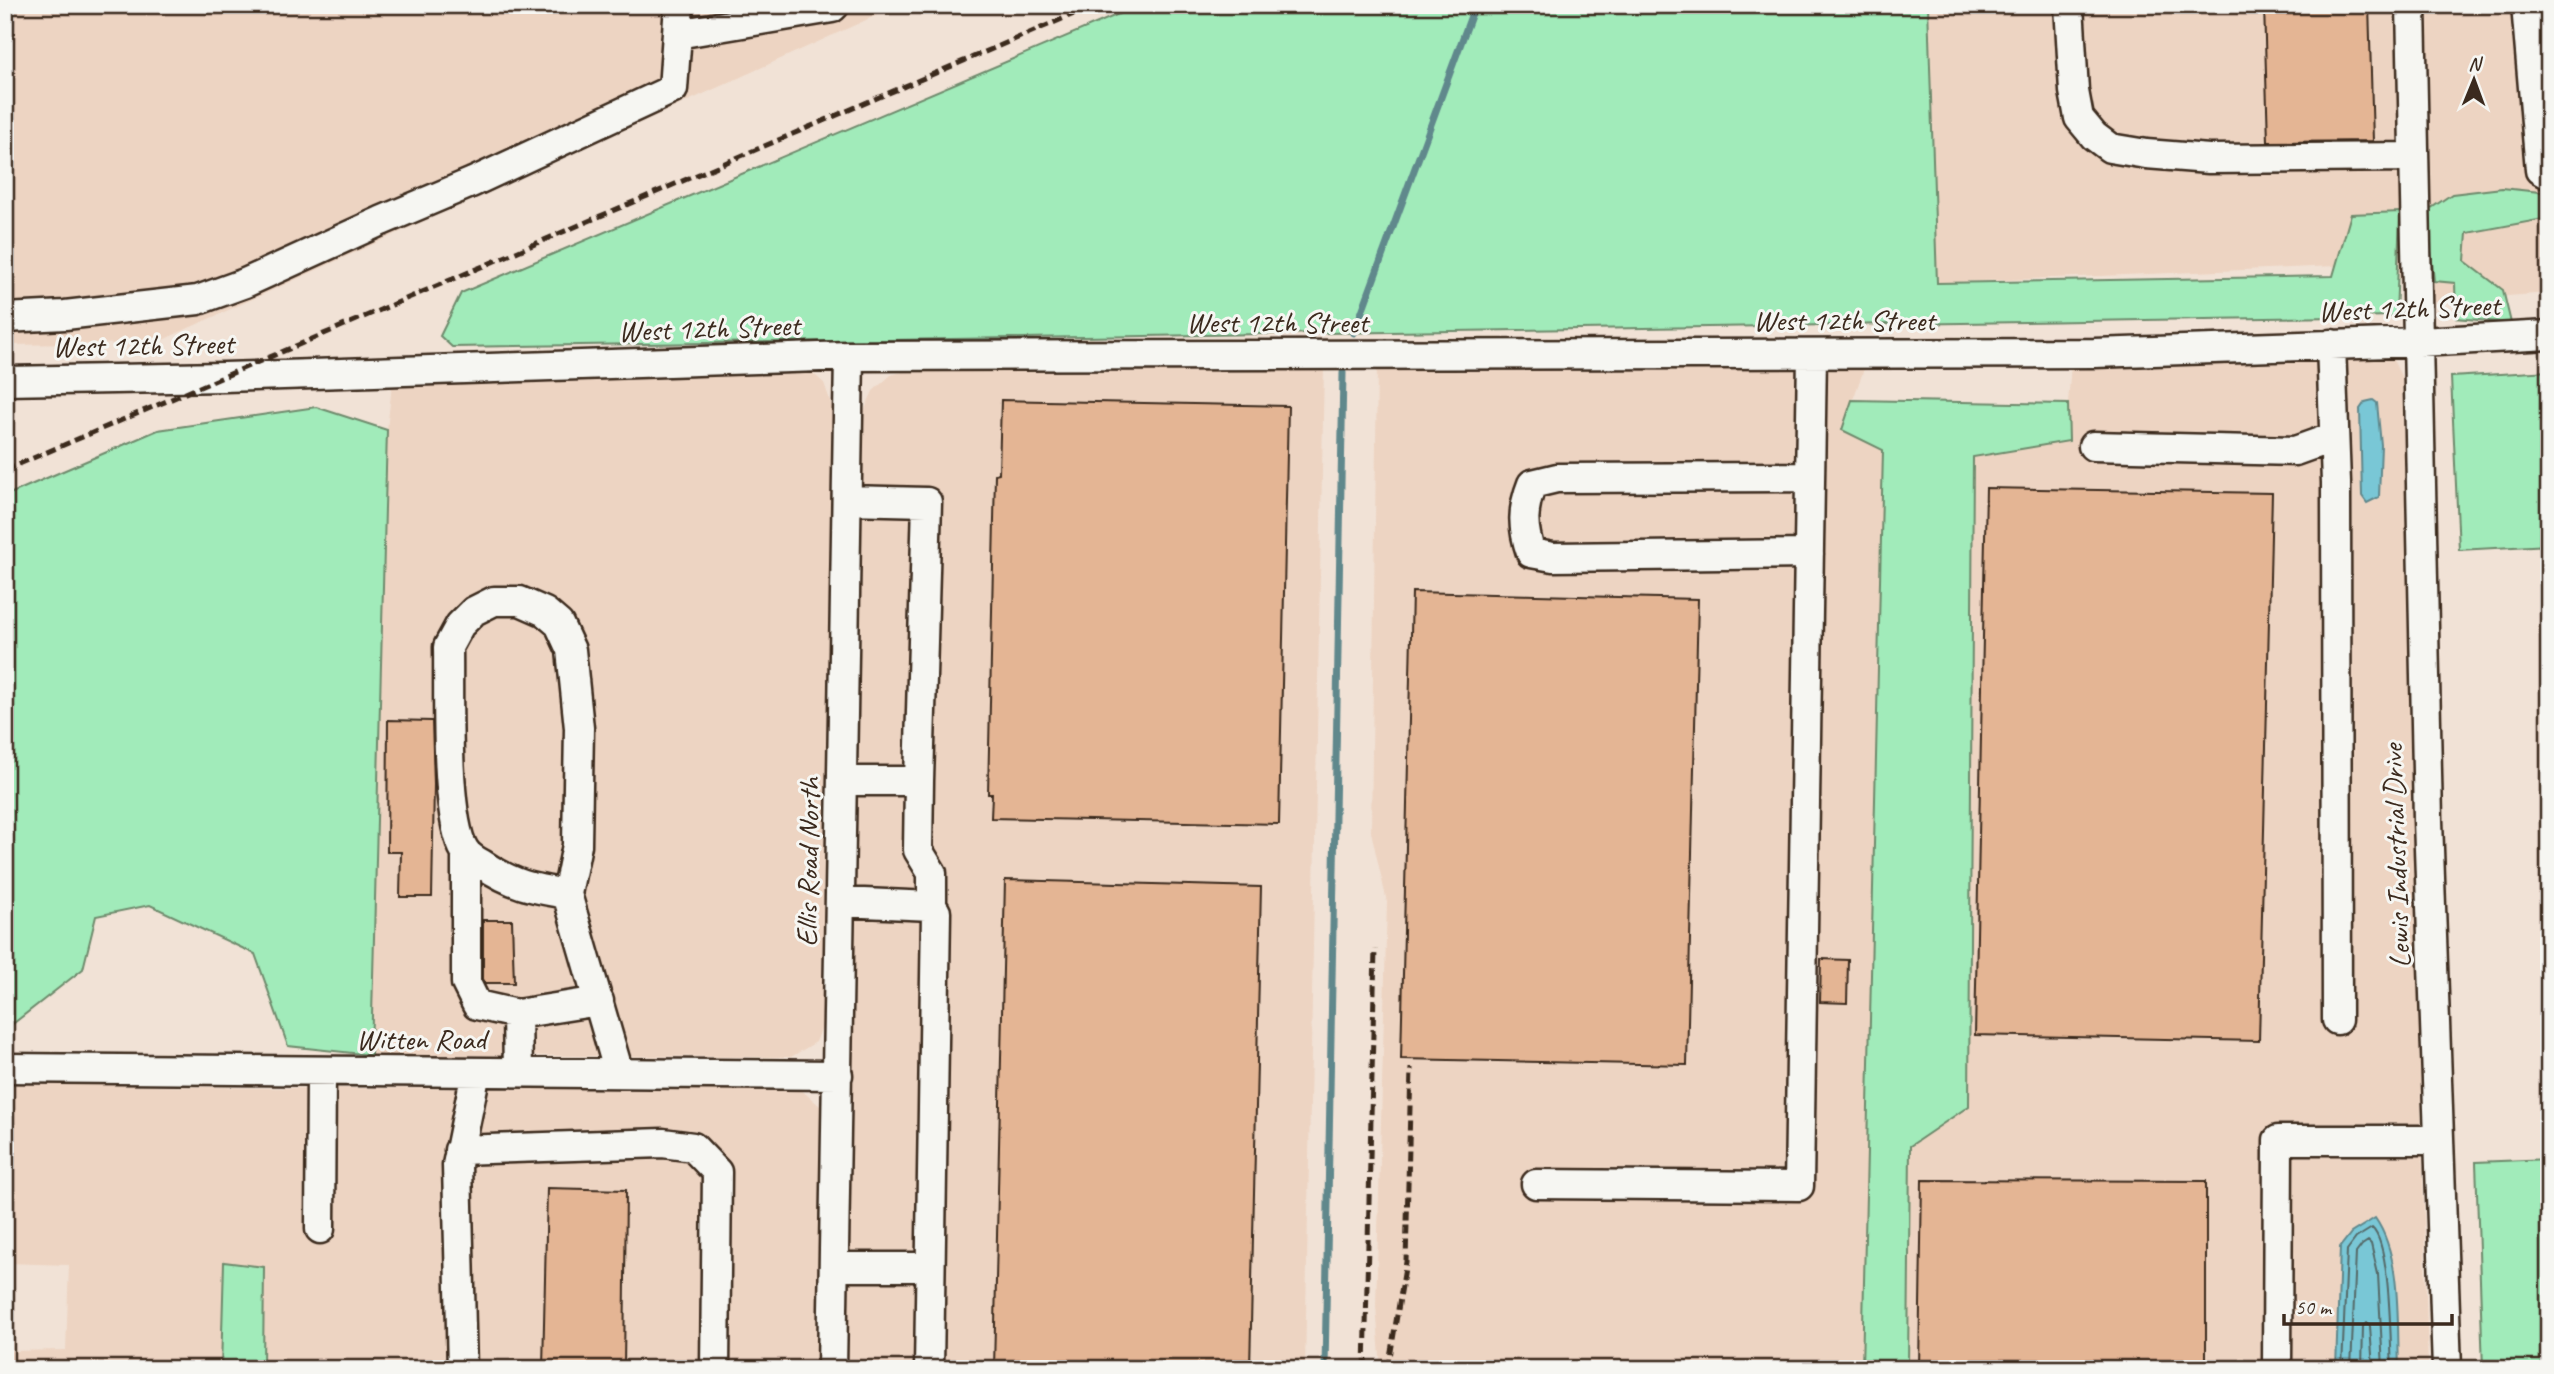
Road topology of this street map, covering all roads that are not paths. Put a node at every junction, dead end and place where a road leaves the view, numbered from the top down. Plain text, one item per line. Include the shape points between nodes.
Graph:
1 (679, 5) edge
2 (835, 5) edge
3 (2069, 5) edge
4 (2411, 5) edge
5 (2526, 5) edge
6 (677, 34) junction
7 (2413, 157) junction
8 (2549, 175) edge
9 (5, 318) edge
10 (2549, 335) edge
11 (2419, 342) junction
12 (2331, 344) junction
13 (1812, 354) junction
14 (849, 356) junction
15 (5, 381) edge
16 (2334, 437) junction
17 (2094, 446) dead end
18 (1810, 477) junction
19 (847, 500) junction
20 (1809, 554) junction
21 (843, 781) junction
22 (919, 781) junction
23 (466, 852) junction
24 (567, 894) junction
25 (841, 902) junction
26 (932, 906) junction
27 (599, 1001) junction
28 (517, 1014) junction
29 (2337, 1020) dead end
30 (5, 1069) edge
31 (321, 1072) junction
32 (476, 1072) junction
33 (519, 1072) junction
34 (620, 1073) junction
35 (838, 1075) junction
36 (2438, 1140) junction
37 (460, 1150) junction
38 (1535, 1184) dead end
39 (320, 1229) dead end
40 (834, 1267) junction
41 (930, 1267) junction
42 (462, 1369) edge
43 (715, 1369) edge
44 (832, 1369) edge
45 (929, 1369) edge
46 (2277, 1369) edge
47 (2447, 1369) edge

1 - 6 street
2 - 6 street
3 - 7 street via 2080,118 2110,148 2209,159
4 - 7 street, Lewis Industrial Drive
5 - 8 street via 2540,170
6 - 9 street via 673,89 245,283 198,300
7 - 11 street, Lewis Industrial Drive
10 - 11 street, West 12th Street
11 - 12 street, West 12th Street
11 - 36 street, Lewis Industrial Drive
12 - 13 street, West 12th Street via 2094,353
12 - 16 street
13 - 14 street, West 12th Street
13 - 18 street
14 - 15 street, West 12th Street
14 - 19 street, Ellis Road North
16 - 17 street via 2295,451
16 - 29 street
18 - 20 street
18 - 20 street via 1557,478 1532,484 1524,531 1531,552 1553,557
19 - 21 street, Ellis Road North
19 - 22 street via 927,502
20 - 38 street via 1799,1186
21 - 22 street
21 - 25 street, Ellis Road North
22 - 26 street via 918,850 932,873
23 - 24 street via 504,879
23 - 24 street via 451,802 448,647 474,611 494,601 520,601 559,624 572,650 579,729 577,845
23 - 28 street via 466,983 477,1005
24 - 27 street
25 - 26 street
25 - 35 street, Ellis Road North
26 - 41 street via 936,912
27 - 28 street
27 - 34 street
28 - 33 street
30 - 31 street, Witten Road
31 - 32 street, Witten Road
31 - 39 street
32 - 33 street, Witten Road
32 - 37 street
33 - 34 street, Witten Road
34 - 35 street, Witten Road
35 - 40 street, Ellis Road North
36 - 46 street via 2277,1140
36 - 47 street, Lewis Industrial Drive
37 - 42 street
37 - 43 street via 663,1143 693,1147 717,1172
40 - 41 street
40 - 44 street, Ellis Road North
41 - 45 street

